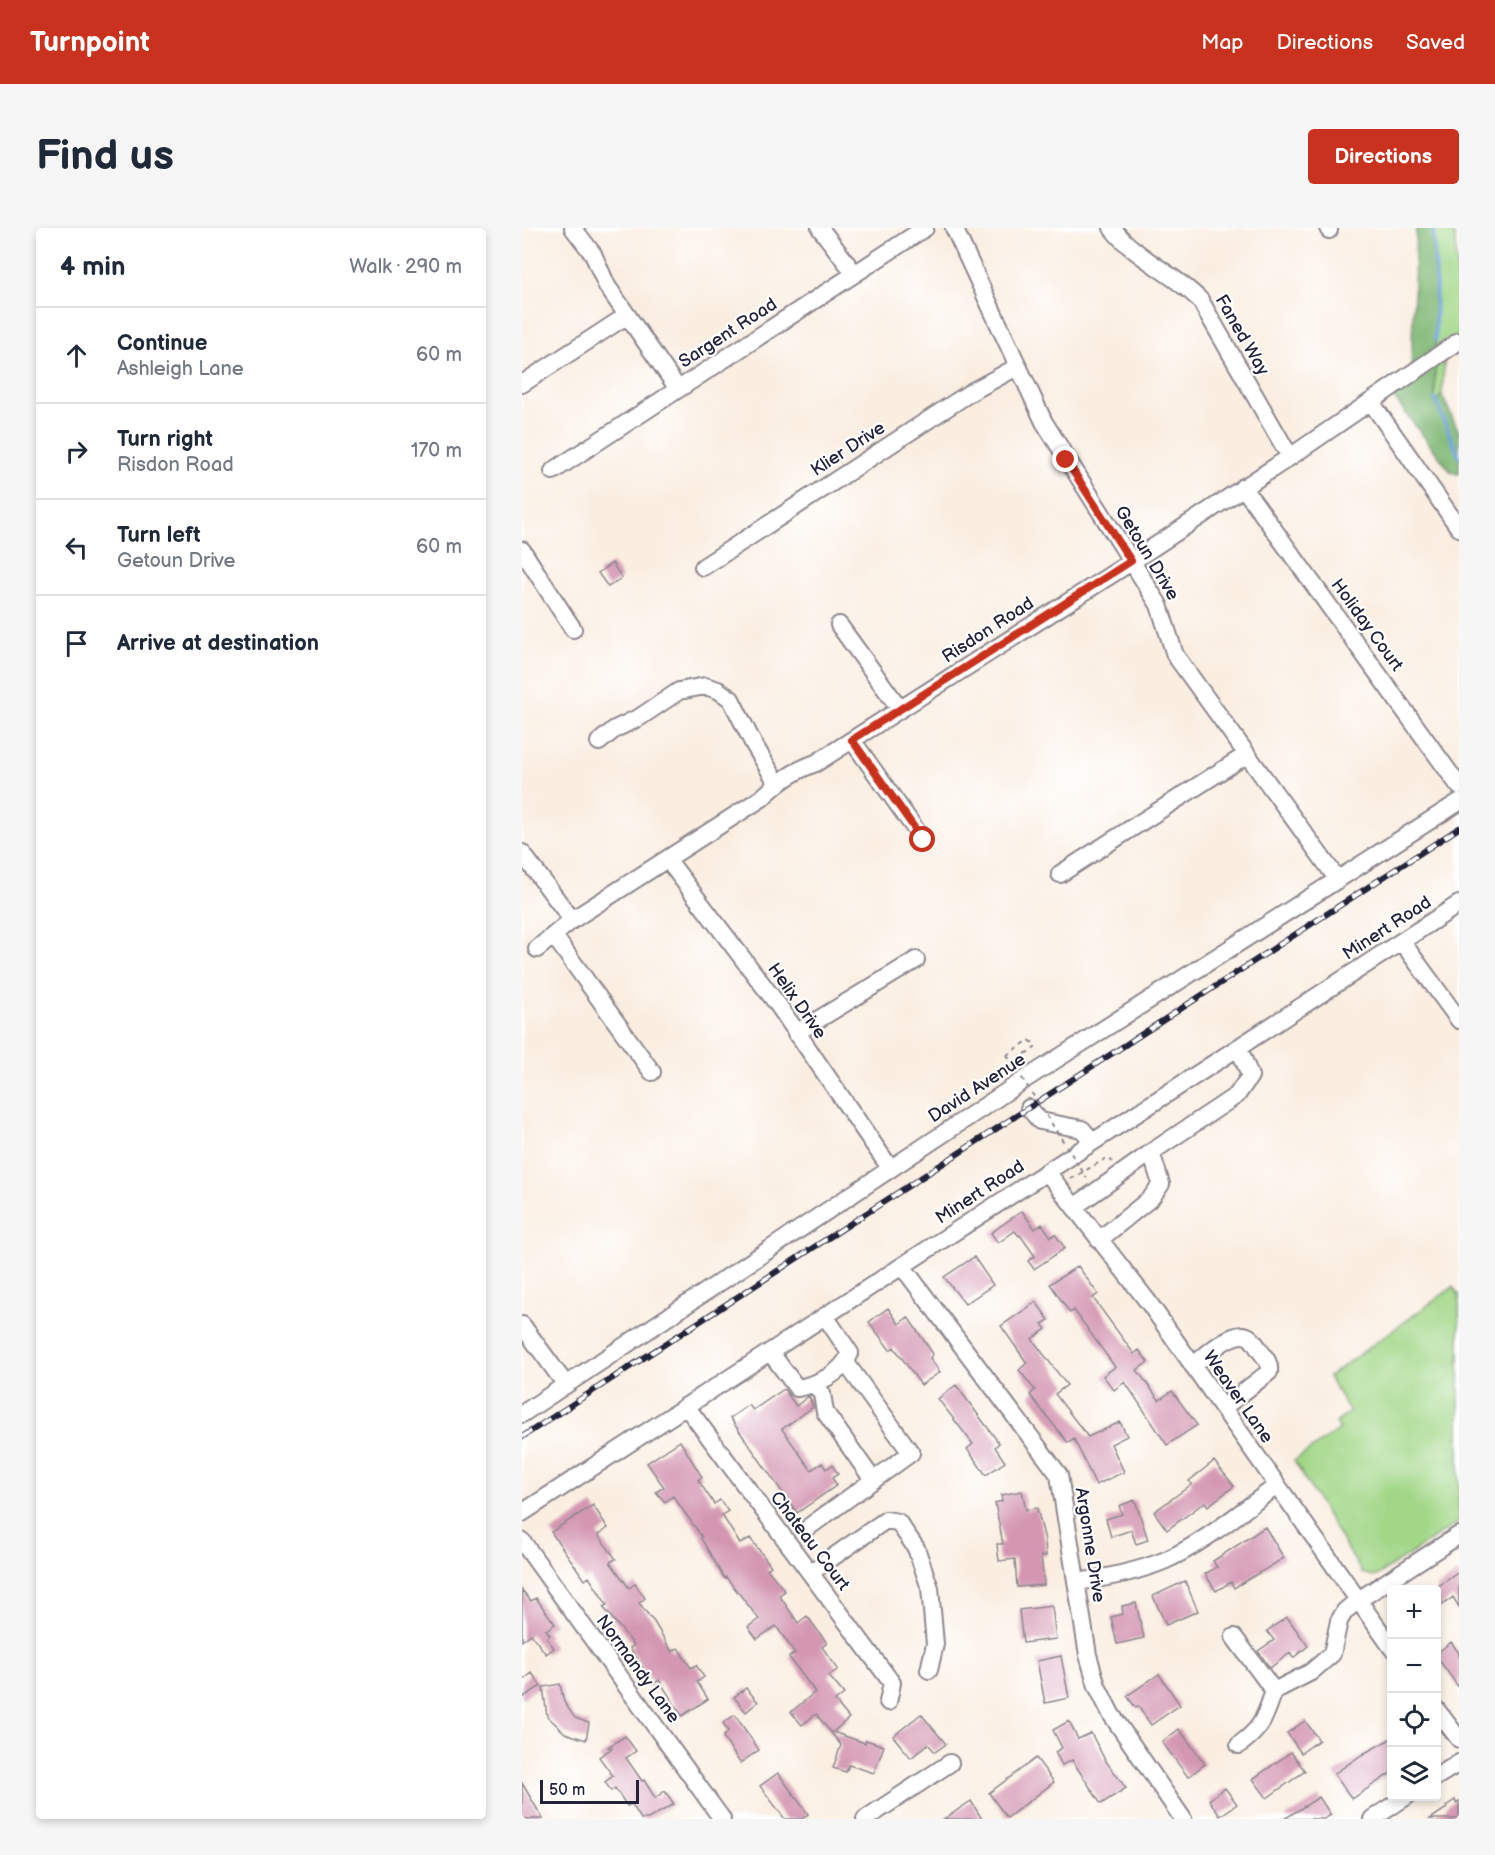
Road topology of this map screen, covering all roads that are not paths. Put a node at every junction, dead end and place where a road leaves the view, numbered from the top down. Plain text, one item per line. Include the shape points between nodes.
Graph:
1 (573, 228) edge
2 (820, 228) edge
3 (925, 228) edge
4 (954, 228) edge
5 (1112, 228) edge
6 (855, 274) junction
7 (626, 316) junction
8 (1459, 341) edge
9 (1017, 367) junction
10 (522, 384) edge
11 (678, 389) junction
12 (1371, 402) junction
13 (1290, 457) junction
14 (553, 471) dead end
15 (1243, 487) junction
16 (1459, 528) edge
17 (522, 550) edge
18 (1131, 561) junction
19 (703, 567) dead end
20 (839, 625) dead end
21 (573, 629) dead end
22 (900, 709) junction
23 (852, 740) junction
24 (599, 742) dead end
25 (1246, 755) junction
26 (777, 783) junction
27 (1459, 786) edge
28 (1459, 802) edge
29 (923, 840) dead end
30 (522, 853) edge
31 (667, 859) junction
32 (1060, 874) dead end
33 (1338, 879) junction
34 (1459, 904) edge
35 (572, 920) junction
36 (554, 936) junction
37 (1402, 942) junction
38 (537, 949) dead end
39 (916, 960) dead end
40 (1459, 1020) edge
41 (796, 1033) junction
42 (1239, 1048) junction
43 (652, 1072) dead end
44 (1029, 1108) dead end
45 (1093, 1142) junction
46 (1152, 1152) junction
47 (890, 1168) junction
48 (1047, 1172) junction
49 (1074, 1207) junction
50 (1100, 1240) junction
51 (902, 1266) junction
52 (825, 1316) junction
53 (522, 1325) edge
54 (770, 1352) junction
55 (846, 1363) junction
56 (1192, 1366) junction
57 (566, 1385) junction
58 (815, 1385) junction
59 (686, 1406) junction
60 (1223, 1408) junction
61 (522, 1414) edge
62 (873, 1480) junction
63 (1277, 1486) junction
64 (522, 1513) edge
65 (810, 1526) dead end
66 (1459, 1535) edge
67 (522, 1541) edge
68 (810, 1573) junction
69 (1076, 1582) junction
70 (1357, 1601) junction
71 (1234, 1637) dead end
72 (1387, 1641) edge
73 (929, 1670) dead end
74 (1274, 1691) junction
75 (888, 1701) dead end
76 (1441, 1713) edge
77 (1456, 1729) edge
78 (1239, 1745) dead end
79 (950, 1763) dead end
80 (1459, 1763) edge
81 (1441, 1775) edge
82 (1401, 1801) edge
83 (722, 1819) edge
84 (866, 1819) edge
85 (1183, 1819) edge
86 (1372, 1819) edge

1 - 7 street via 593,254
2 - 6 street
3 - 6 street, Sargent Road
4 - 9 street, Getoun Drive
5 - 13 street, Faned Way via 1124,243 1200,300
6 - 11 street, Sargent Road
7 - 10 street
7 - 11 street
8 - 12 street, Risdon Road
9 - 18 street, Getoun Drive via 1044,422
9 - 19 street, Klier Drive via 970,392
11 - 14 street, Sargent Road
12 - 13 street, Risdon Road
12 - 16 street
13 - 15 street, Risdon Road
15 - 18 street, Risdon Road
15 - 27 street, Holiday Court
17 - 21 street
18 - 22 street, Risdon Road
18 - 25 street, Getoun Drive via 1159,605 1175,655
20 - 22 street
22 - 23 street, Risdon Road
23 - 26 street, Risdon Road
23 - 29 street
24 - 26 street via 679,691 705,686 731,699
25 - 32 street
25 - 33 street, Getoun Drive
26 - 31 street, Risdon Road via 762,798
28 - 33 street, David Avenue
30 - 35 street
31 - 35 street, Risdon Road
31 - 41 street, Helix Drive
33 - 47 street, David Avenue
34 - 37 street, Minert Road
35 - 36 street, Risdon Road
36 - 38 street, Risdon Road
36 - 43 street
37 - 40 street
37 - 42 street, Minert Road
39 - 41 street
41 - 47 street, Helix Drive
42 - 45 street, Minert Road
42 - 46 street via 1250,1076 1238,1095
44 - 45 street via 1040,1121 1082,1129
45 - 48 street, Minert Road
46 - 49 street
46 - 50 street via 1161,1184 1151,1198
47 - 57 street, David Avenue
48 - 49 street, Weaver Lane
48 - 51 street, Minert Road
49 - 50 street, Weaver Lane
50 - 56 street, Weaver Lane
51 - 52 street, Minert Road
51 - 69 street, Argonne Drive via 1059,1475
52 - 54 street, Minert Road
52 - 55 street via 850,1353
53 - 57 street
54 - 58 street via 797,1388
54 - 59 street, Minert Road
55 - 58 street
55 - 62 street via 911,1453
56 - 60 street, Weaver Lane
56 - 60 street via 1224,1341 1242,1335 1252,1340 1269,1362 1269,1372
57 - 61 street, David Avenue
58 - 62 street via 822,1394 825,1412
59 - 64 street, Minert Road
59 - 68 street, Chateau Court
60 - 63 street, Weaver Lane
62 - 65 street
63 - 69 street via 1200,1541 1166,1560 1133,1572
63 - 70 street, Weaver Lane
66 - 70 street
67 - 83 street, Normandy Lane
68 - 73 street via 886,1520 898,1522 916,1548 930,1588 935,1644
68 - 75 street, Chateau Court via 892,1683
69 - 85 street, Argonne Drive via 1097,1686 1111,1714
70 - 72 street, Weaver Lane
70 - 74 street via 1338,1621 1332,1654 1311,1672
71 - 74 street
74 - 78 street via 1263,1721
76 - 77 street
79 - 84 street
80 - 81 street
82 - 86 street

